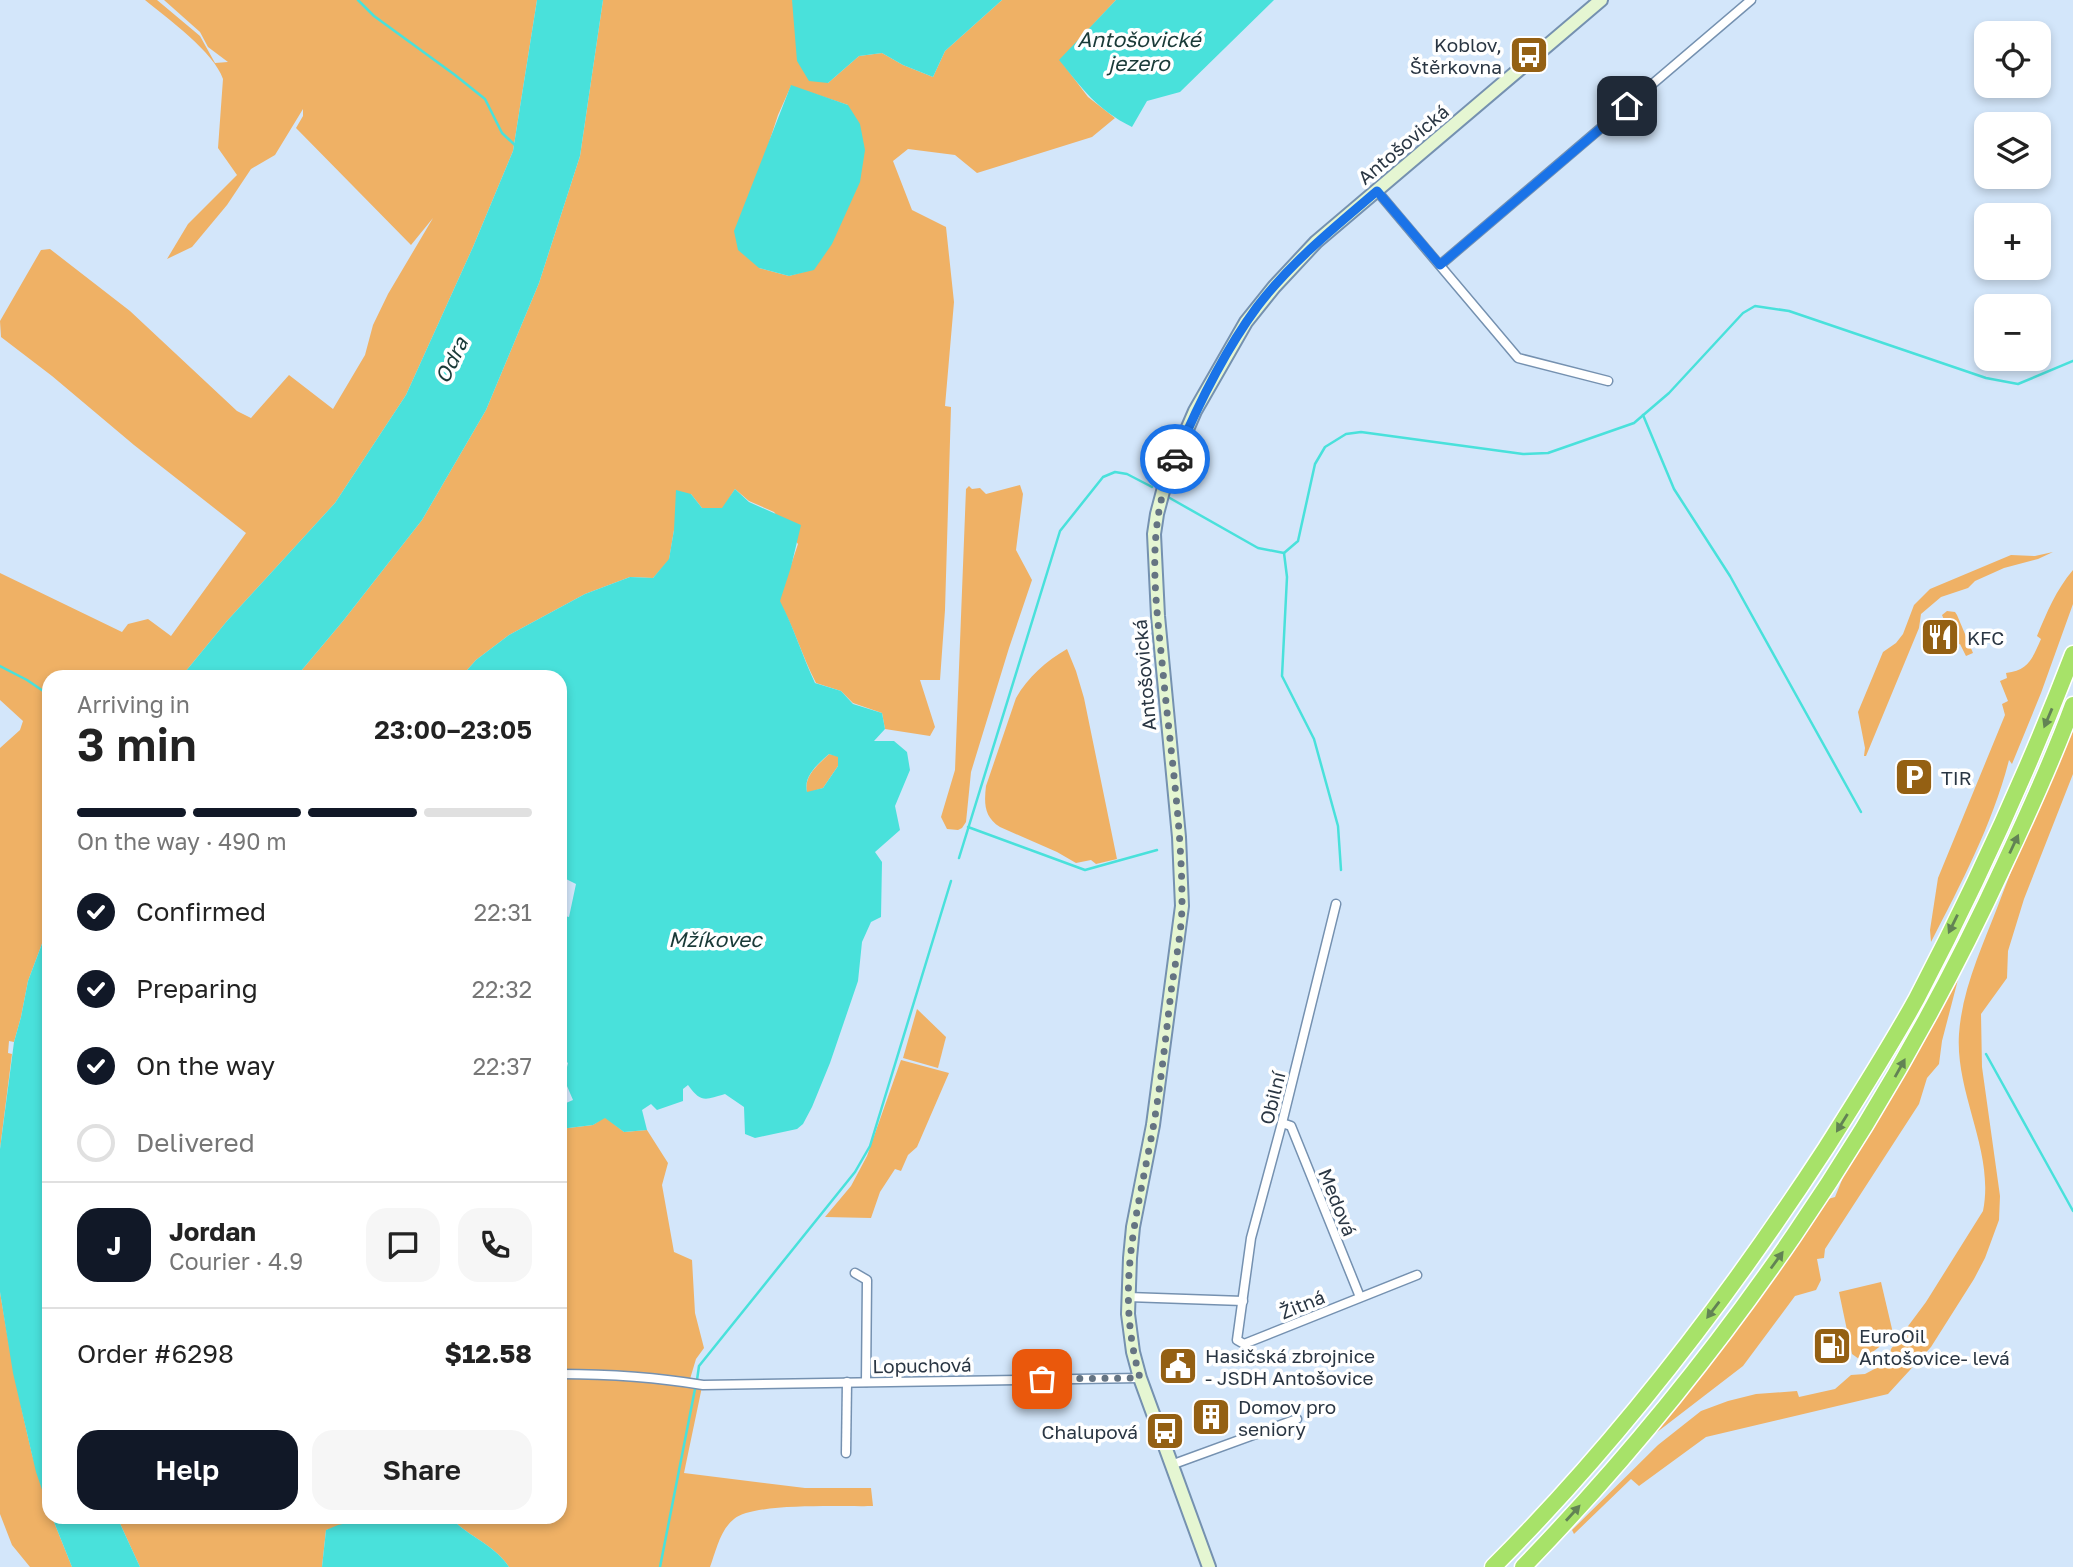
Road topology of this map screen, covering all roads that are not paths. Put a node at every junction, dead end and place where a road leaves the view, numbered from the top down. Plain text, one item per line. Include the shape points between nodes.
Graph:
1 (1601, 0) edge
2 (1751, 0) edge
3 (1377, 191) junction
4 (1440, 265) junction
5 (1608, 381) dead end
6 (2073, 654) edge
7 (2073, 705) edge
8 (1336, 904) dead end
9 (1282, 1123) junction
10 (855, 1273) dead end
11 (1417, 1275) dead end
12 (1128, 1297) junction
13 (1360, 1297) junction
14 (1243, 1301) junction
15 (567, 1374) edge
16 (1140, 1378) junction
17 (848, 1382) junction
18 (866, 1382) junction
19 (1297, 1419) dead end
20 (846, 1453) dead end
21 (1172, 1469) junction
22 (1209, 1567) edge
23 (1493, 1567) edge
24 (1523, 1567) edge

1 - 3 street, Antošovická
2 - 4 street
3 - 4 street
3 - 12 street, Antošovická via 1316,242 1246,322 1195,411 1167,476 1157,514 1157,616 1182,906 1153,1125 1133,1227
4 - 5 street via 1518,358
6 -> 23 highway via 2021,782 1964,902 1916,999 1847,1114 1777,1221 1683,1350 1569,1486
24 -> 7 highway via 1705,1356 1776,1262 1860,1136 1959,961 2042,785
8 - 9 street, Obilní
9 - 13 street, Medová via 1291,1126
9 - 14 street, Obilní via 1251,1238
10 - 18 street via 867,1280
11 - 13 street, Žitná
12 - 14 street
12 - 16 street, Antošovická
13 - 14 street, Žitná via 1244,1344 1237,1340
15 - 17 street, Lopuchová via 663,1378 703,1385
16 - 18 street, Lopuchová
16 - 21 street, Antošovická
17 - 18 street, Lopuchová
17 - 20 street
19 - 21 street
21 - 22 street, Antošovická

